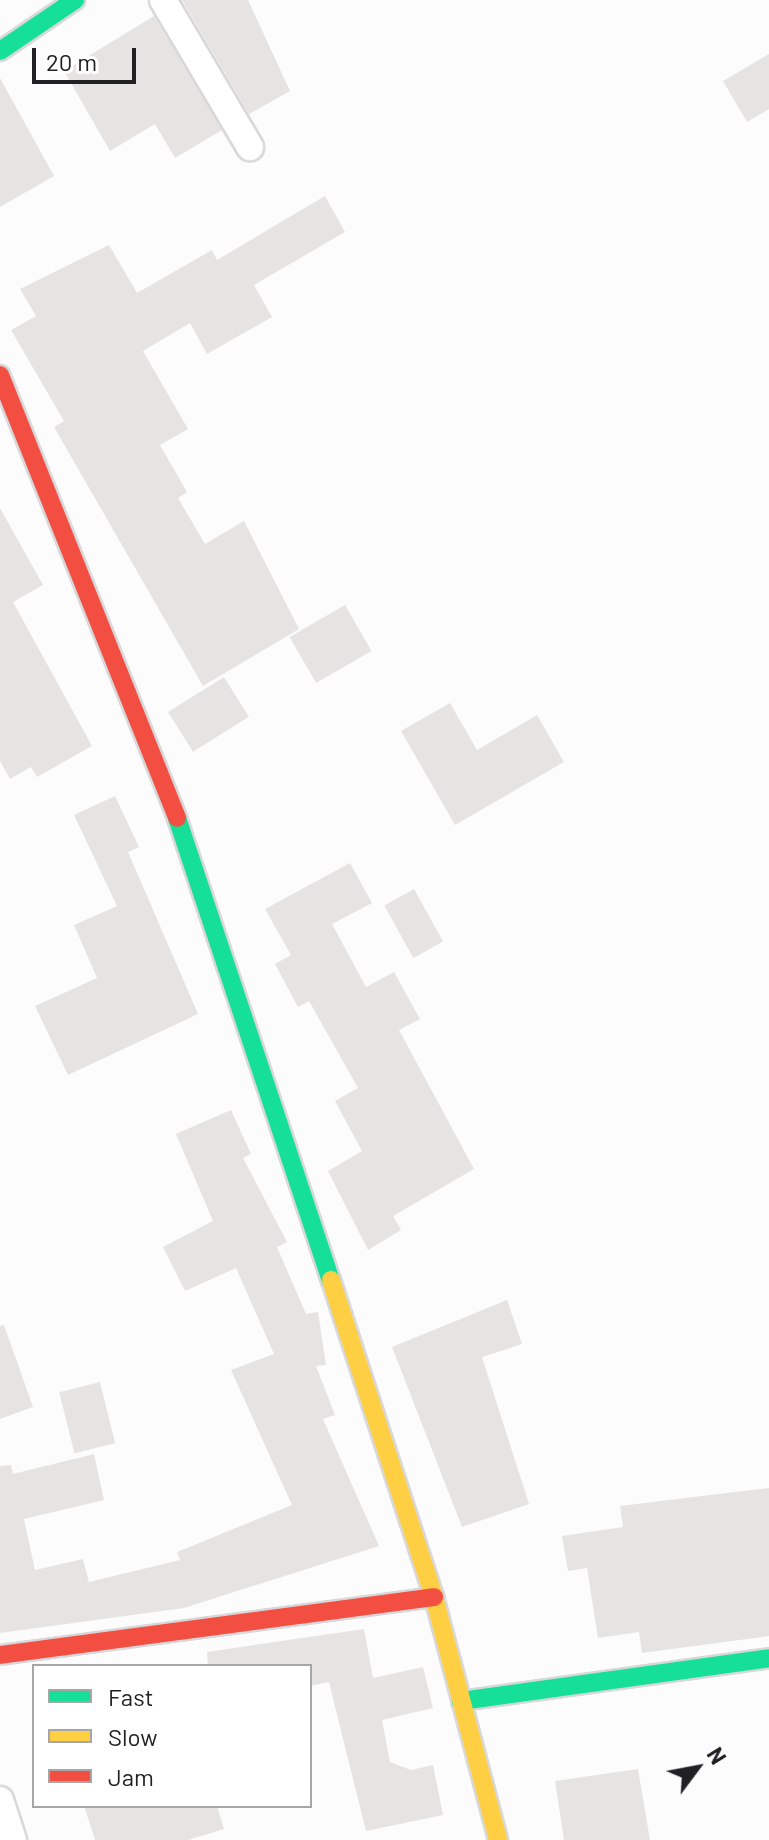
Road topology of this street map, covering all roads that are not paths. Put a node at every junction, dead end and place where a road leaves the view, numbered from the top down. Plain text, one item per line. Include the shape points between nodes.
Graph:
1 (75, 0) edge
2 (163, 0) edge
3 (0, 51) edge
4 (250, 147) dead end
5 (0, 375) edge
6 (434, 1597) junction
7 (0, 1655) edge
8 (769, 1658) edge
9 (461, 1701) junction
10 (0, 1800) edge
11 (13, 1840) edge
12 (498, 1840) edge

1 - 3 street
2 - 4 street
5 - 6 street via 191,852
6 - 7 street
6 - 9 street
8 - 9 street
9 - 12 street
10 - 11 street

